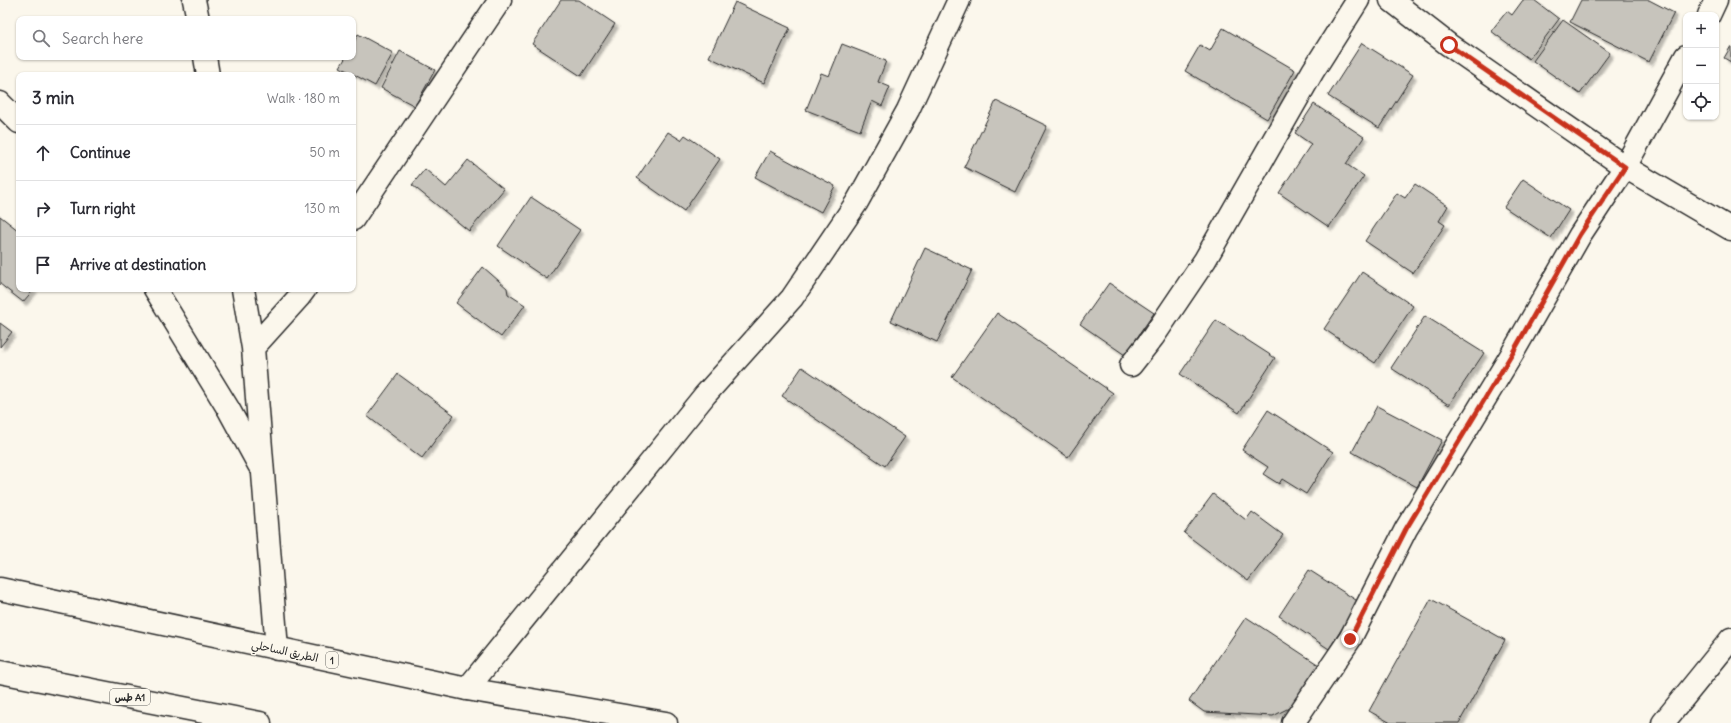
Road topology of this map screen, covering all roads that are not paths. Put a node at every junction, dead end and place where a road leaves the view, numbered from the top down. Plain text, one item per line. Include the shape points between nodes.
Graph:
1 (194, 0) edge
2 (500, 0) edge
3 (959, 0) edge
4 (1358, 0) edge
5 (1391, 0) edge
6 (1716, 0) edge
7 (1710, 12) edge
8 (197, 16) edge
9 (206, 60) edge
10 (1683, 61) edge
11 (208, 72) edge
12 (0, 103) edge
13 (16, 119) edge
14 (1625, 167) junction
15 (356, 215) edge
16 (1731, 229) edge
17 (157, 292) edge
18 (244, 292) edge
19 (303, 292) edge
20 (253, 348) junction
21 (1131, 365) dead end
22 (262, 469) junction
23 (0, 589) edge
24 (1731, 639) edge
25 (277, 649) junction
26 (0, 672) edge
27 (467, 689) junction
28 (260, 723) edge
29 (666, 723) edge
30 (1293, 723) edge
31 (1663, 723) edge

1 - 8 main road
2 - 15 main road
3 - 27 main road via 908,110 860,196 792,298 705,395
4 - 21 main road via 1309,78 1205,260
5 - 14 main road via 1449,45
6 - 7 main road
9 - 11 main road
10 - 14 main road
12 - 13 main road
14 - 16 main road
14 - 30 main road via 1580,234 1496,381 1406,529 1350,639
17 - 22 main road
18 - 20 main road
19 - 20 main road
20 - 22 main road
22 - 25 main road
23 - 25 main road, الطريق الساحلي / 1
24 - 31 main road
25 - 27 main road, الطريق الساحلي / 1
26 - 28 main road, طس A1
27 - 29 main road, الطريق الساحلي / 1

